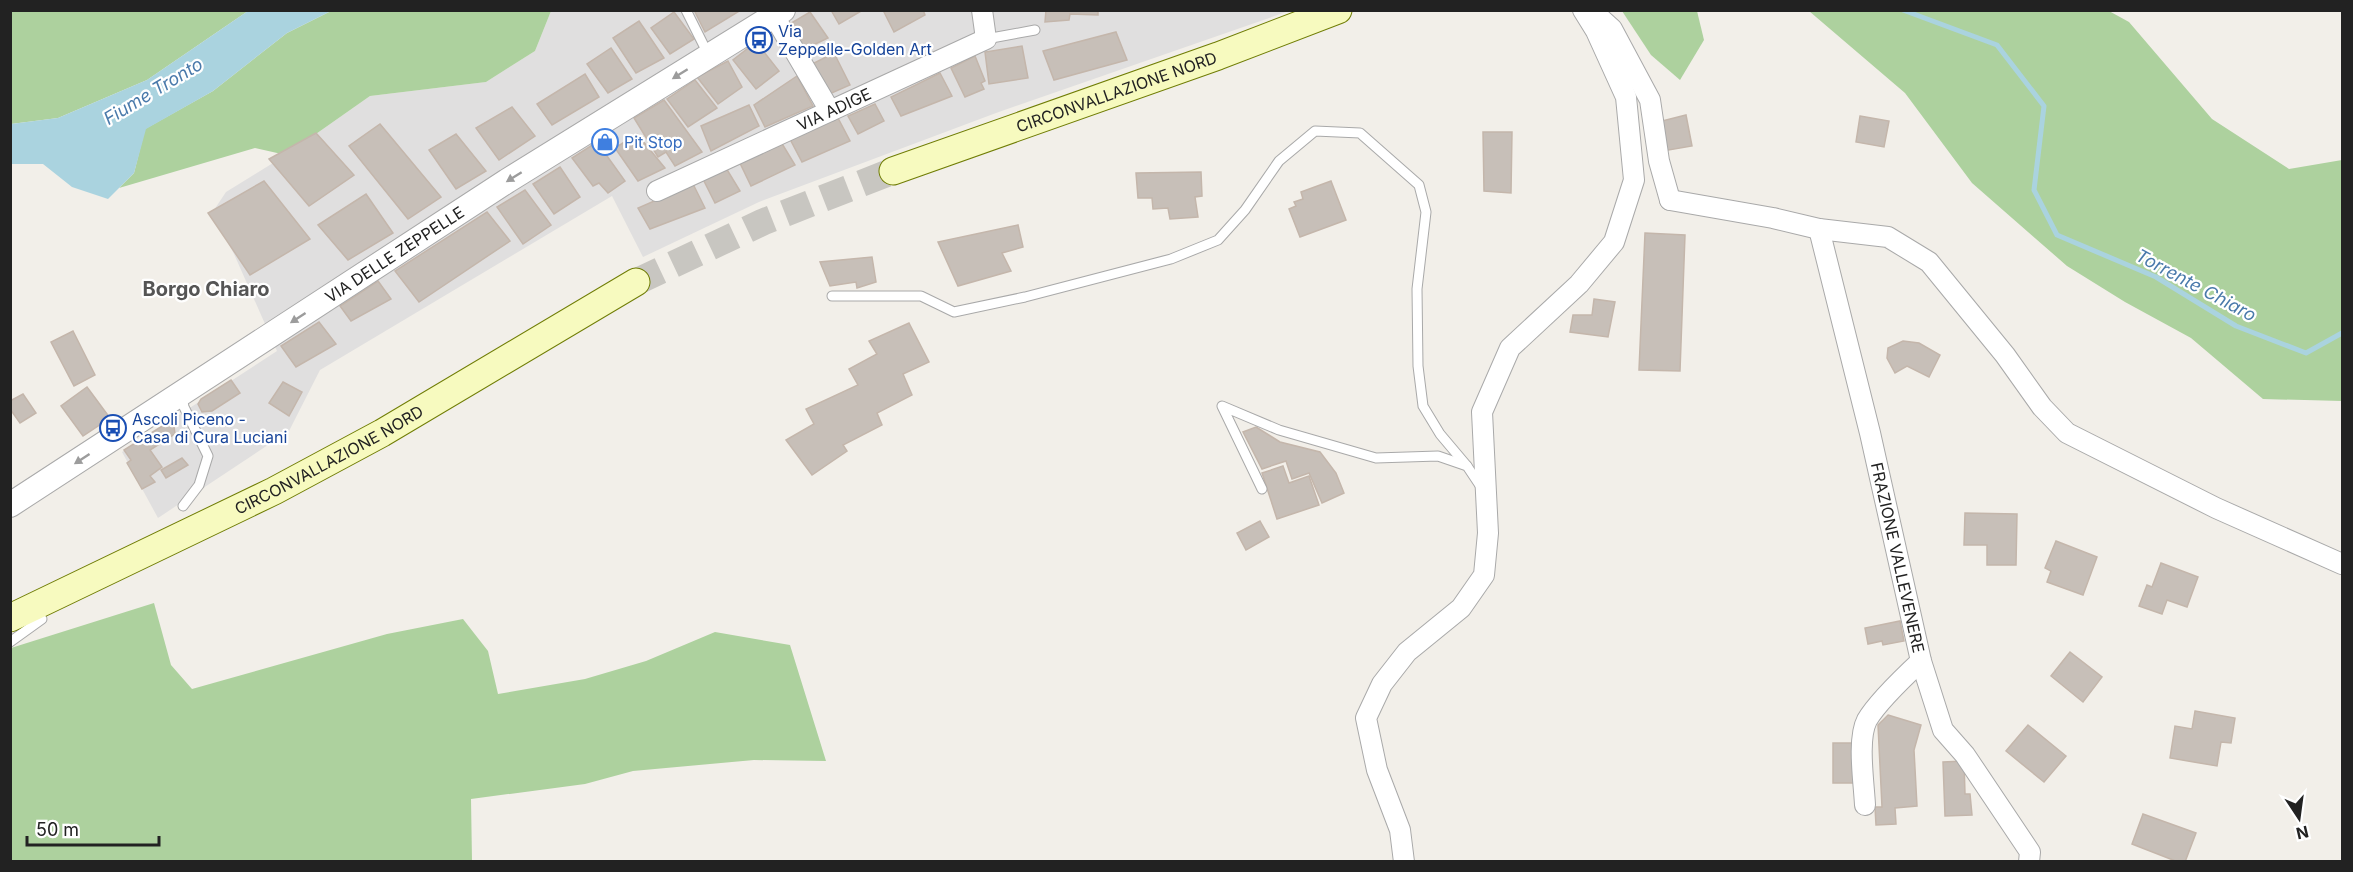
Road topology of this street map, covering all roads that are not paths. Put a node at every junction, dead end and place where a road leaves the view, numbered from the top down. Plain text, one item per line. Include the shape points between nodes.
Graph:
1 (686, 10) edge
2 (982, 10) edge
3 (1338, 10) edge
4 (1583, 10) edge
5 (1591, 10) edge
6 (779, 13) edge
7 (1035, 30) dead end
8 (986, 39) junction
9 (709, 56) junction
10 (830, 111) junction
11 (893, 171) tunnel mouth
12 (657, 191) dead end
13 (1819, 229) junction
14 (636, 282) tunnel mouth
15 (832, 296) dead end
16 (181, 394) junction
17 (1467, 466) junction
18 (1262, 489) dead end
19 (1485, 494) junction
20 (10, 505) edge
21 (183, 506) dead end
22 (2343, 564) edge
23 (10, 618) edge
24 (42, 620) dead end
25 (10, 642) edge
26 (1921, 661) junction
27 (1865, 805) dead end
28 (1404, 861) edge
29 (2029, 861) edge

1 - 9 lane
2 - 8 street
3 - 11 main road, CIRCONVALLAZIONE NORD
4 - 19 street via 1626,97 1634,180 1614,242 1579,284 1509,348 1482,412
5 - 13 street via 1612,29 1650,100 1659,161 1670,200
6 - 9 street, VIA DELLE ZEPPELLE
6 - 10 street
7 - 8 lane
8 - 10 street, VIA ADIGE
9 -> 16 street, VIA DELLE ZEPPELLE via 507,180
10 - 12 street, VIA ADIGE
13 - 22 street via 1888,237 1929,262 2067,433 2216,508
13 - 26 street, FRAZIONE VALLEVENERE
14 - 23 main road, CIRCONVALLAZIONE NORD via 382,433 274,491
15 - 17 lane via 921,296 954,312 1171,259 1218,240 1245,210 1279,161 1316,131 1360,133 1419,185 1426,212 1417,289 1423,406
16 -> 20 street, VIA DELLE ZEPPELLE
16 - 21 lane via 208,456 199,484
17 - 18 lane via 1438,456 1377,458 1279,430 1222,406
17 - 19 lane
19 - 28 street via 1488,533 1484,575 1461,608 1407,652 1382,684 1366,718 1377,770 1400,830
24 - 25 lane
26 - 27 street via 1867,720 1862,737
26 - 29 street, FRAZIONE VALLEVENERE via 1943,730 2030,852

